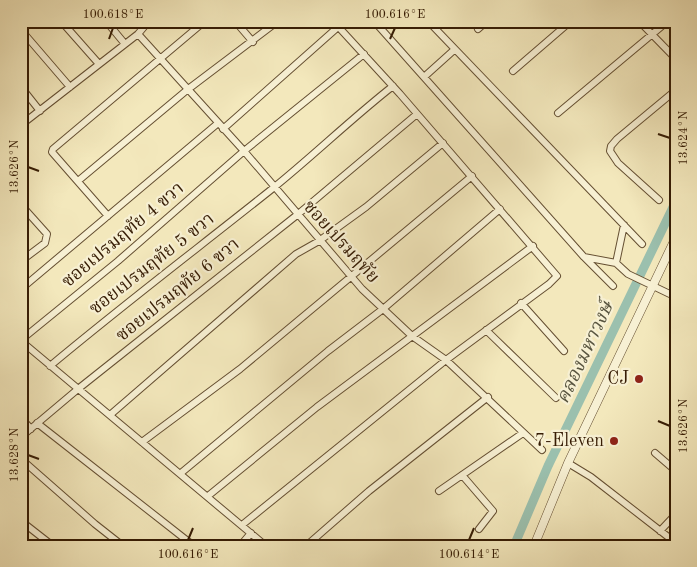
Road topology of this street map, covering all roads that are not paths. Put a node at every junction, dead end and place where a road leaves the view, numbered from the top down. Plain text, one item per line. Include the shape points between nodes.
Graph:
1 (61, 21) edge
2 (106, 21) edge
3 (149, 21) edge
4 (205, 21) edge
5 (235, 21) edge
6 (278, 21) edge
7 (333, 21) edge
8 (374, 21) edge
9 (428, 21) edge
10 (487, 21) edge
11 (571, 21) edge
12 (639, 21) edge
13 (668, 21) edge
14 (338, 27) junction
15 (478, 29) dead end
16 (21, 30) edge
17 (138, 34) junction
18 (652, 34) junction
19 (253, 42) junction
20 (125, 44) junction
21 (454, 50) junction
22 (364, 54) junction
23 (160, 59) junction
24 (676, 59) edge
25 (100, 64) junction
26 (513, 71) dead end
27 (424, 77) junction
28 (393, 86) junction
29 (21, 87) edge
30 (70, 88) junction
31 (186, 90) junction
32 (676, 90) edge
33 (40, 111) junction
34 (558, 113) dead end
35 (417, 114) junction
36 (217, 124) junction
37 (21, 125) edge
38 (223, 129) junction
39 (443, 143) junction
40 (244, 151) junction
41 (472, 176) junction
42 (78, 182) junction
43 (273, 188) junction
44 (659, 200) dead end
45 (22, 208) edge
46 (500, 209) junction
47 (297, 215) junction
48 (108, 216) junction
49 (624, 225) junction
50 (676, 237) edge
51 (319, 241) junction
52 (642, 244) dead end
53 (533, 246) junction
54 (584, 257) junction
55 (21, 261) edge
56 (616, 263) junction
57 (350, 276) junction
58 (650, 284) junction
59 (613, 286) dead end
60 (21, 289) edge
61 (676, 297) edge
62 (521, 303) junction
63 (383, 309) junction
64 (486, 330) junction
65 (412, 336) junction
66 (21, 341) edge
67 (564, 351) dead end
68 (446, 360) junction
69 (50, 366) junction
70 (78, 389) junction
71 (488, 397) junction
72 (556, 398) dead end
73 (110, 415) junction
74 (21, 418) edge
75 (38, 423) junction
76 (31, 429) junction
77 (523, 433) junction
78 (21, 437) edge
79 (142, 442) junction
80 (542, 450) dead end
81 (655, 453) dead end
82 (21, 459) edge
83 (568, 464) junction
84 (676, 471) edge
85 (180, 473) junction
86 (462, 475) junction
87 (439, 491) dead end
88 (208, 496) junction
89 (676, 514) edge
90 (21, 521) edge
91 (242, 525) junction
92 (479, 529) dead end
93 (660, 531) junction
94 (251, 533) junction
95 (676, 543) edge
96 (53, 546) edge
97 (123, 546) edge
98 (194, 546) edge
99 (240, 546) edge
100 (266, 546) edge
101 (306, 546) edge
102 (534, 546) edge

1 - 25 street
2 - 20 street
3 - 17 street
4 - 23 street
5 - 19 street
6 - 19 street
7 - 14 street
8 - 27 street
9 - 21 street
10 - 15 street
11 - 26 street
12 - 18 street
13 - 18 street
14 - 22 street
14 - 38 street
16 - 30 street
17 - 20 street
17 - 23 street, ซอยเปรมฤทัย
18 - 24 street
18 - 34 street
19 - 31 street
20 - 25 street
21 - 27 street
21 - 49 street
22 - 28 street
22 - 40 street, ซอยเปรมฤทัย 4 ขวา
23 - 31 street, ซอยเปรมฤทัย
23 - 42 street via 53,149 52,152
25 - 30 street
27 - 54 street
28 - 35 street
28 - 43 street, ซอยเปรมฤทัย 5 ขวา
29 - 33 street
30 - 33 street
31 - 36 street, ซอยเปรมฤทัย
31 - 42 street
32 - 44 street via 617,139 610,152
33 - 37 street
35 - 39 street
35 - 47 street, ซอยเปรมฤทัย 6 ขวา
36 - 38 street, ซอยเปรมฤทัย
36 - 48 street
38 - 40 street, ซอยเปรมฤทัย
39 - 41 street
39 - 51 street
40 - 43 street, ซอยเปรมฤทัย
40 - 66 street, ซอยเปรมฤทัย 4 ขวา
41 - 46 street
41 - 57 street
42 - 48 street
43 - 47 street, ซอยเปรมฤทัย
43 - 69 street, ซอยเปรมฤทัย 5 ขวา via 136,294
45 - 55 street via 46,234 45,244
46 - 53 street
46 - 63 street
47 - 51 street, ซอยเปรมฤทัย
47 - 70 street, ซอยเปรมฤทัย 6 ขวา
48 - 60 street
49 - 52 street
49 - 56 street
50 - 58 street
51 - 57 street, ซอยเปรมฤทัย
51 - 73 street via 296,254
53 - 62 street via 556,278
53 - 65 street
54 - 56 street
54 - 59 street
56 - 58 street via 628,274
57 - 63 street, ซอยเปรมฤทัย
57 - 79 street via 240,368
58 - 61 street
58 - 83 street
62 - 64 street
62 - 67 street
63 - 65 street, ซอยเปรมฤทัย
63 - 85 street via 328,350
64 - 68 street
64 - 72 street
65 - 68 street, ซอยเปรมฤทัย
65 - 88 street via 317,407
66 - 69 street
68 - 71 street, ซอยเปรมฤทัย
68 - 91 street
69 - 70 street
70 - 73 street
70 - 75 street
71 - 77 street, ซอยเปรมฤทัย
71 - 101 street via 369,491
73 - 79 street
74 - 76 street
75 - 76 street
75 - 98 street
76 - 78 street
77 - 80 street, ซอยเปรมฤทัย
77 - 86 street
79 - 85 street
81 - 84 street
82 - 97 street
83 - 93 street via 591,477
83 - 102 street
85 - 88 street
86 - 87 street
86 - 92 street via 493,511
88 - 91 street
89 - 93 street
90 - 96 street
91 - 94 street
93 - 95 street
94 - 99 street
94 - 100 street

